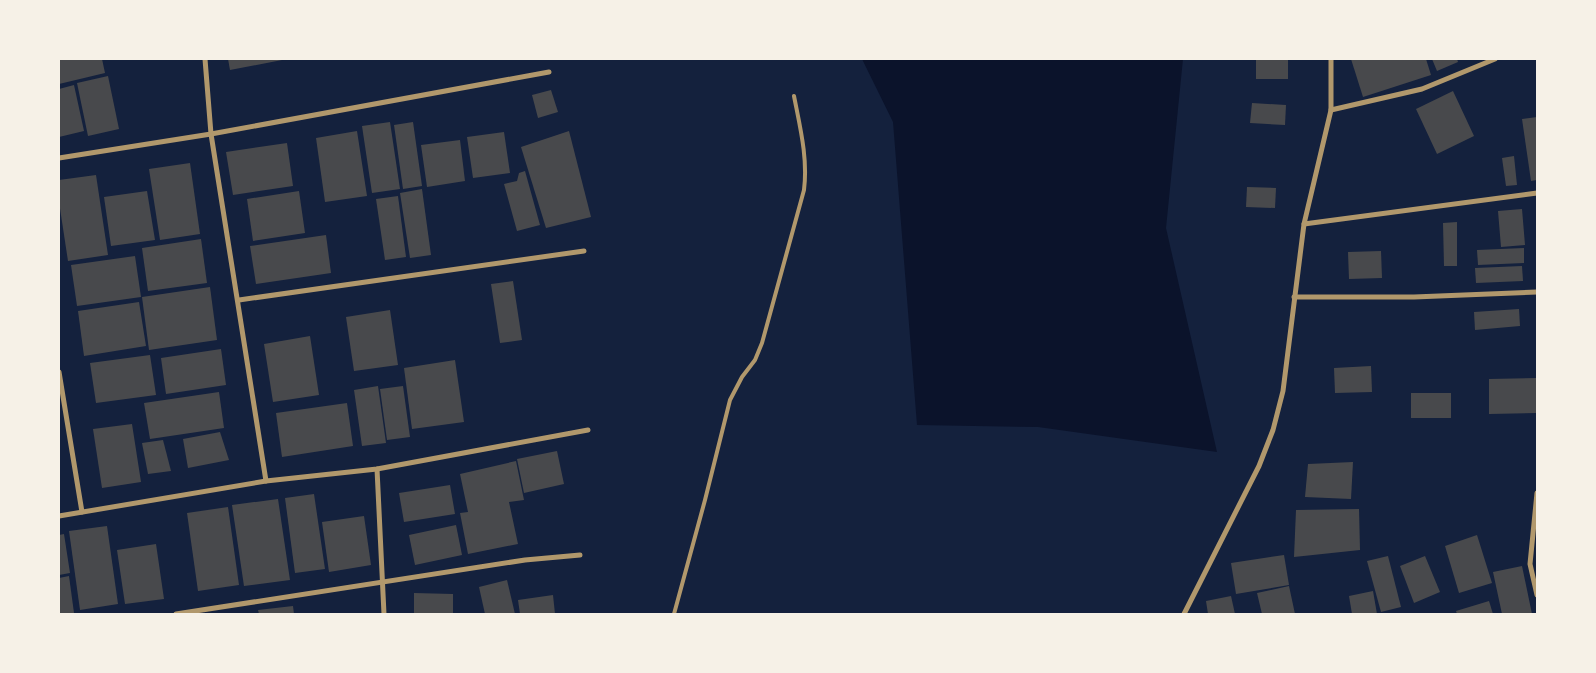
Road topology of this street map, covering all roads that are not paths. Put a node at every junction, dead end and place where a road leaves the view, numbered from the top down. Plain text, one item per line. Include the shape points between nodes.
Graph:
1 (205, 59) edge
2 (1331, 59) edge
3 (1495, 59) edge
4 (548, 72) dead end
5 (794, 96) dead end
6 (1331, 110) junction
7 (211, 134) junction
8 (59, 158) edge
9 (1537, 193) edge
10 (1304, 224) junction
11 (584, 251) dead end
12 (1537, 292) edge
13 (1294, 297) junction
14 (238, 300) junction
15 (59, 372) edge
16 (588, 430) dead end
17 (377, 469) junction
18 (266, 482) junction
19 (1537, 493) edge
20 (82, 512) junction
21 (59, 516) edge
22 (580, 555) dead end
23 (383, 582) junction
24 (1537, 595) edge
25 (176, 614) edge
26 (384, 614) edge
27 (674, 614) edge
28 (1184, 614) edge

1 - 7 street
2 - 6 street
3 - 6 street via 1422,89
4 - 7 street
5 - 27 lane via 803,141 804,190 762,343 730,400
6 - 10 street
7 - 8 street
7 - 14 street
9 - 10 street
10 - 13 street
11 - 14 street
12 - 13 street
13 - 28 street via 1283,391 1273,430 1259,466
14 - 18 street
15 - 20 street
16 - 17 street
17 - 18 street
17 - 23 street
18 - 20 street
19 - 24 street via 1530,564
20 - 21 street
22 - 23 street via 525,560
23 - 25 street
23 - 26 street

